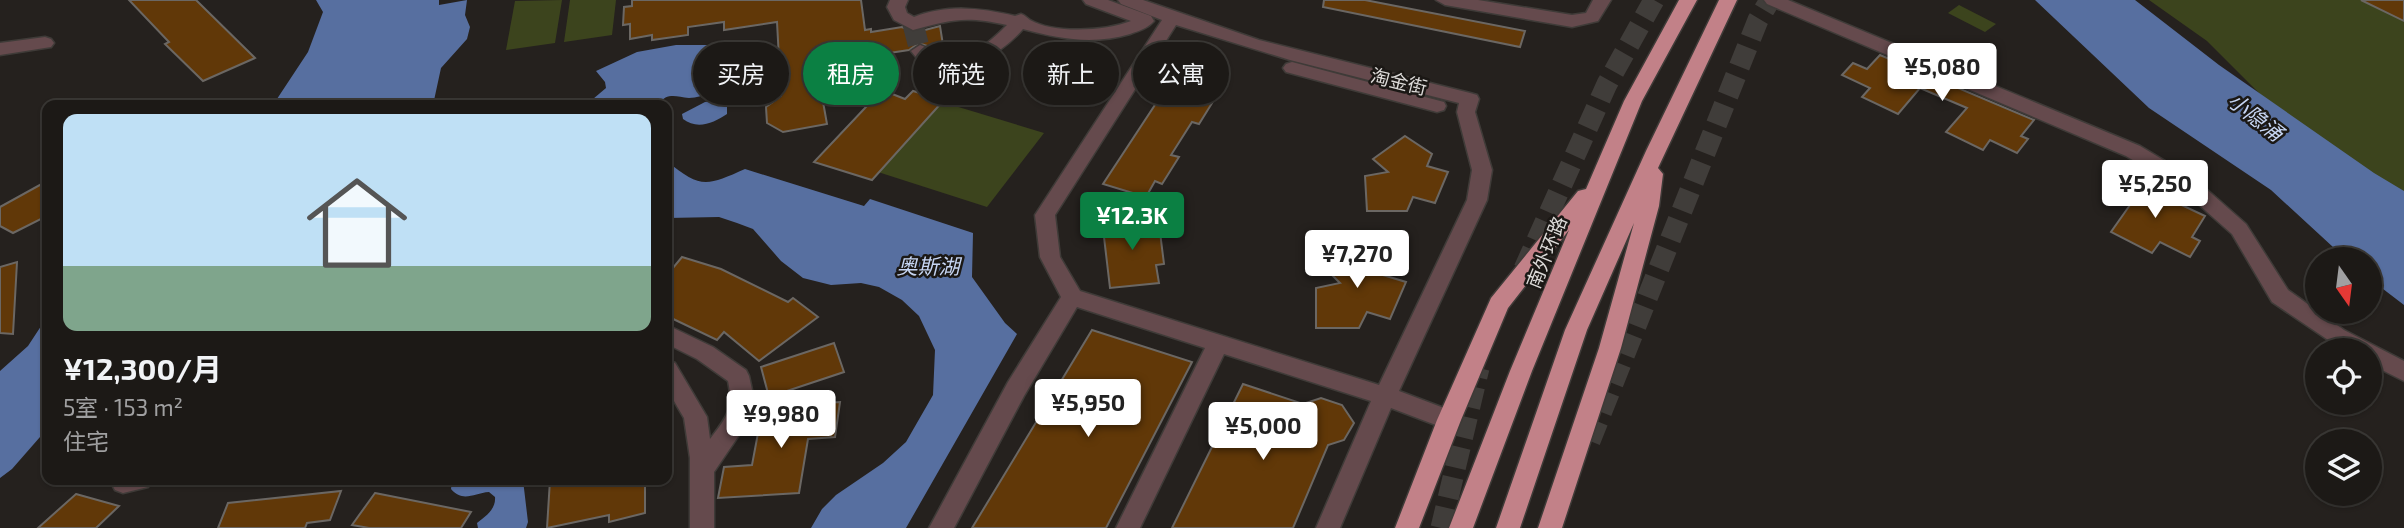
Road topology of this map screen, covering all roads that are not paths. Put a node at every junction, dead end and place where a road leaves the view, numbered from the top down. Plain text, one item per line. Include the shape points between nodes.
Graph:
1 (899, 0) edge
2 (1092, 0) edge
3 (1128, 0) edge
4 (1445, 0) edge
5 (1602, 0) edge
6 (1688, 0) edge
7 (1728, 0) edge
8 (1773, 0) edge
9 (958, 2) edge
10 (1481, 3) edge
11 (1021, 20) junction
12 (1145, 21) junction
13 (1169, 23) junction
14 (1001, 42) edge
15 (45, 43) dead end
16 (0, 49) edge
17 (1656, 151) junction
18 (1602, 175) junction
19 (1072, 298) junction
20 (672, 336) edge
21 (2340, 338) edge
22 (1218, 343) junction
23 (2382, 360) edge
24 (2404, 372) edge
25 (672, 378) edge
26 (1385, 396) junction
27 (1449, 420) junction
28 (702, 470) junction
29 (702, 528) edge
30 (941, 528) edge
31 (1128, 528) edge
32 (1328, 528) edge
33 (1407, 528) edge
34 (1461, 528) edge
35 (1507, 528) edge
36 (1550, 528) edge

1 - 9 street via 900,16 914,24 925,13
2 - 12 street
3 - 13 street
4 - 10 street
5 - 10 street via 1592,17 1572,21
6 - 18 highway, 南外环路 via 1633,102
7 - 17 highway
8 - 21 street via 2144,157 2188,184 2239,229 2280,296
9 - 11 street via 1002,10
11 - 12 street via 1063,34 1098,35 1129,30
11 - 14 street
12 - 13 street
13 - 19 street via 1045,215 1050,257
13 - 26 street via 1249,56 1355,87 1468,106 1482,170 1478,200
15 - 16 street
17 - 35 highway via 1576,330
17 - 36 highway via 1649,206 1610,348
18 - 27 highway via 1499,304
18 - 34 highway, 南外环路
19 - 22 street
19 - 30 street via 1016,389
20 - 28 street via 738,376 743,398 738,419
22 - 26 street
22 - 31 street
23 - 24 street
25 - 28 street via 695,418
26 - 27 street
26 - 32 street
27 - 33 highway
28 - 29 street

